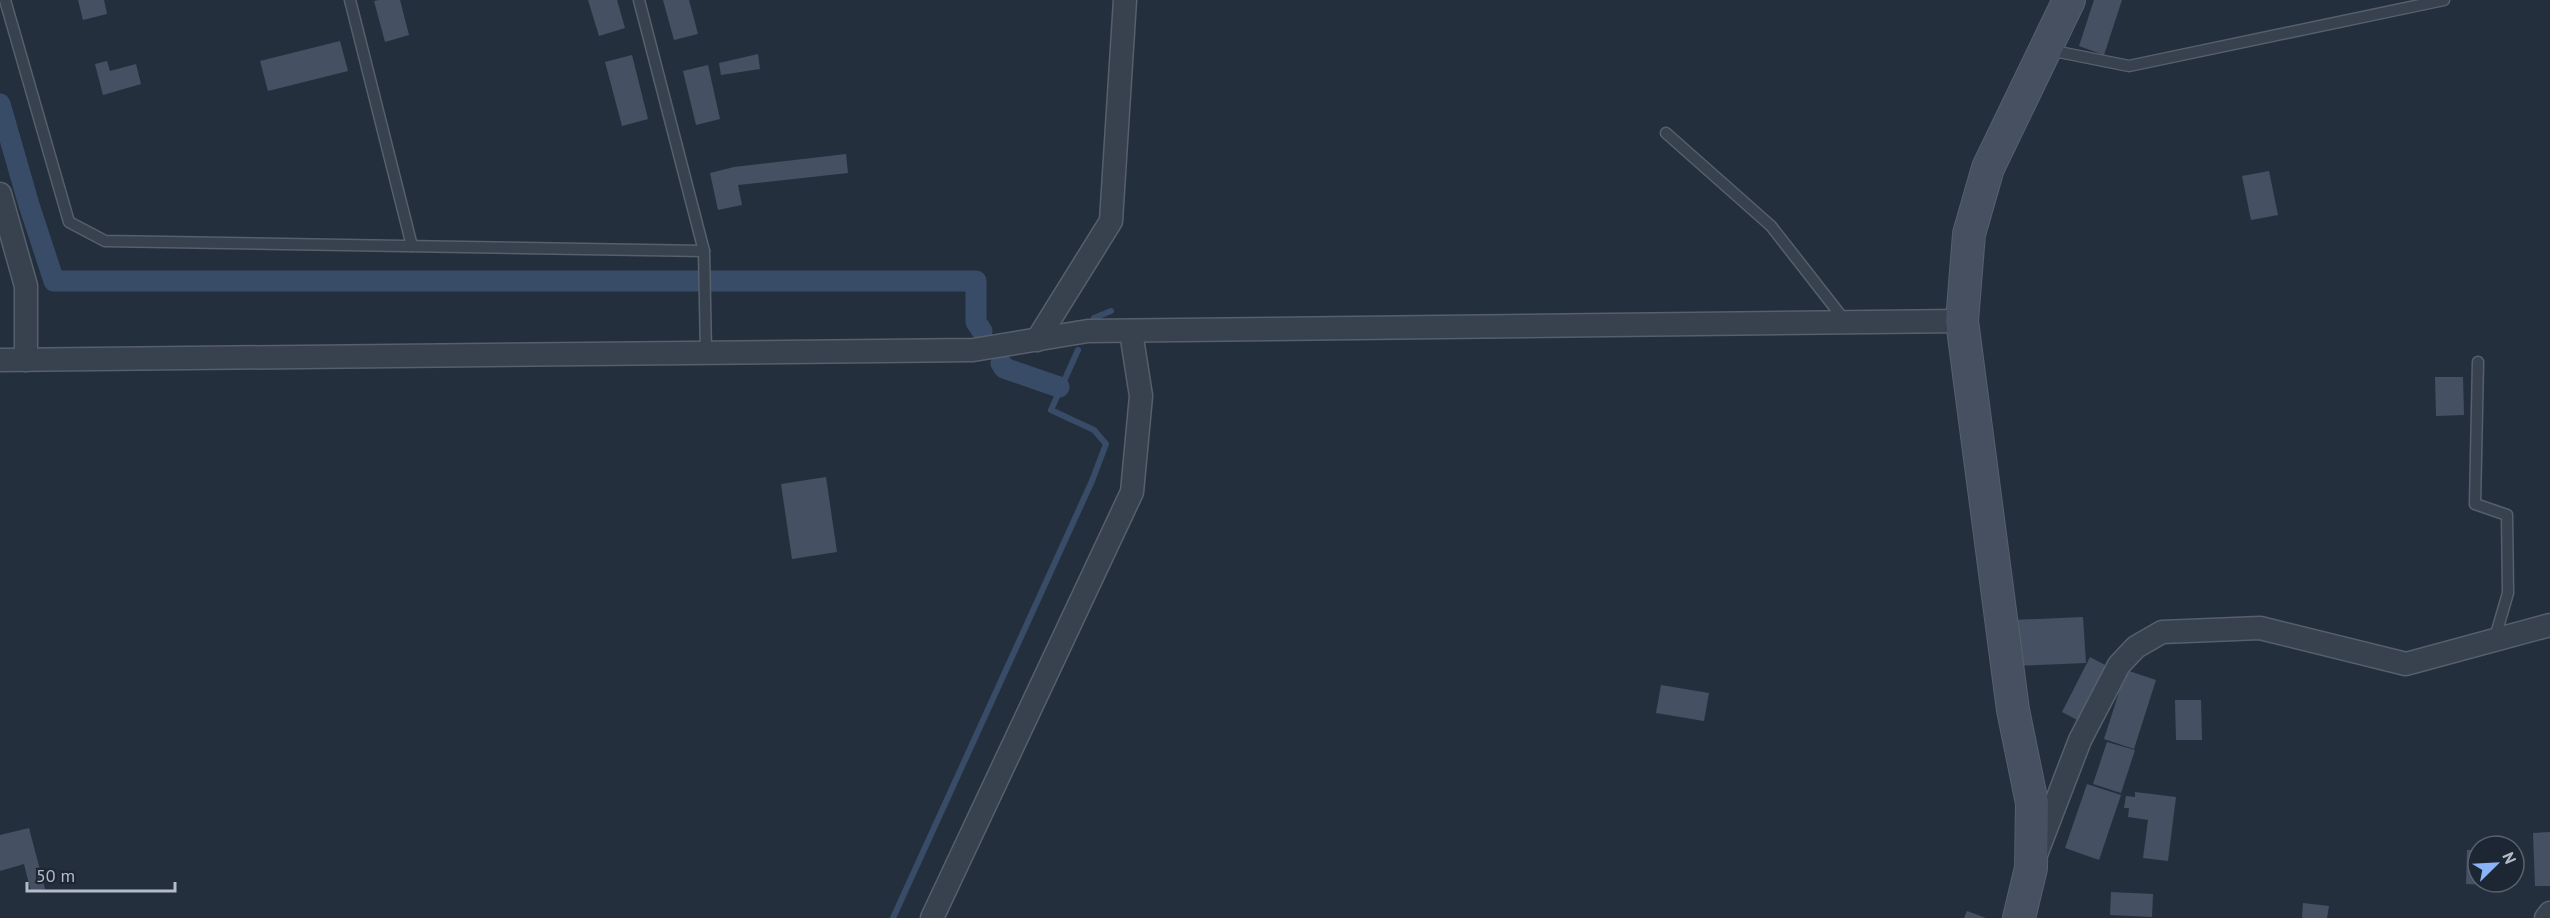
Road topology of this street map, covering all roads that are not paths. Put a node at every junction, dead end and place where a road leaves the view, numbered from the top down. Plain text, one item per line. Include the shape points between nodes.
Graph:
1 (5, 0) edge
2 (350, 0) edge
3 (639, 0) edge
4 (1125, 0) edge
5 (2069, 0) edge
6 (2444, 0) edge
7 (2046, 50) junction
8 (1666, 133) dead end
9 (0, 194) edge
10 (412, 246) junction
11 (704, 252) junction
12 (1962, 321) junction
13 (1846, 322) junction
14 (1131, 332) junction
15 (1037, 340) junction
16 (706, 353) junction
17 (0, 360) edge
18 (26, 360) junction
19 (2478, 362) dead end
20 (2550, 625) edge
21 (2493, 641) junction
22 (2031, 868) junction
23 (2550, 913) edge
24 (932, 918) edge
25 (2019, 918) edge
26 (2546, 918) edge

1 - 10 lane via 69,222 105,241
2 - 10 lane
3 - 11 lane
4 - 15 street via 1111,220
5 - 7 street
6 - 7 lane via 2129,66
7 - 12 street via 1988,168 1969,234
8 - 13 lane via 1771,226
9 - 18 street via 26,286
10 - 11 lane
11 - 16 lane
12 - 13 street
12 - 22 street via 2013,710 2032,803
13 - 14 street
14 - 15 street via 1088,331
14 - 24 street via 1141,396 1132,492
15 - 16 street via 973,350
16 - 18 street
17 - 18 street
19 - 21 lane via 2475,504 2507,516 2508,593
20 - 21 street
21 - 22 street via 2406,664 2260,628 2162,632 2136,647 2119,665 2080,740
22 - 25 street
23 - 26 street

